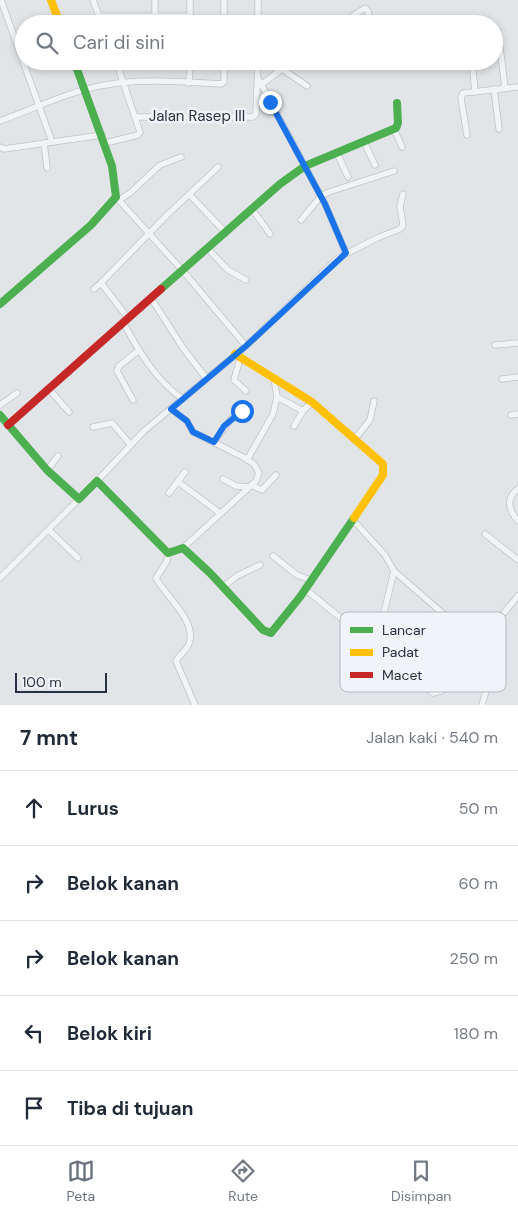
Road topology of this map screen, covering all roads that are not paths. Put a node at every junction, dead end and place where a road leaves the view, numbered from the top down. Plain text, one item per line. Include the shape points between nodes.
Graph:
1 (51, 0) edge
2 (93, 0) edge
3 (155, 0) edge
4 (190, 0) edge
5 (224, 0) edge
6 (258, 0) edge
7 (1, 3) edge
8 (57, 15) edge
9 (99, 15) edge
10 (154, 15) edge
11 (190, 15) edge
12 (224, 15) edge
13 (258, 15) edge
14 (354, 15) edge
15 (369, 15) edge
16 (15, 41) edge
17 (25, 70) edge
18 (78, 70) edge
19 (119, 70) edge
20 (190, 70) edge
21 (223, 70) edge
22 (258, 70) edge
23 (281, 70) edge
24 (283, 70) edge
25 (473, 70) edge
26 (503, 70) edge
27 (258, 78) junction
28 (124, 82) junction
29 (189, 83) junction
30 (261, 85) junction
31 (307, 86) dead end
32 (518, 86) edge
33 (505, 88) junction
34 (85, 89) junction
35 (494, 90) junction
36 (475, 92) junction
37 (397, 103) dead end
38 (39, 107) junction
39 (136, 116) junction
40 (0, 121) edge
41 (394, 129) junction
42 (499, 130) dead end
43 (102, 134) junction
44 (467, 135) dead end
45 (52, 142) junction
46 (364, 142) junction
47 (105, 143) junction
48 (44, 144) junction
49 (0, 147) edge
50 (402, 148) dead end
51 (337, 153) junction
52 (181, 157) dead end
53 (376, 164) dead end
54 (304, 166) junction
55 (218, 167) dead end
56 (46, 168) dead end
57 (394, 171) dead end
58 (348, 177) dead end
59 (403, 194) dead end
60 (190, 195) junction
61 (321, 196) junction
62 (117, 198) junction
63 (252, 209) junction
64 (301, 220) dead end
65 (226, 233) junction
66 (148, 234) junction
67 (270, 234) dead end
68 (208, 249) junction
69 (346, 253) junction
70 (183, 271) junction
71 (246, 280) dead end
72 (101, 283) junction
73 (94, 289) dead end
74 (151, 298) junction
75 (0, 304) edge
76 (126, 320) junction
77 (518, 343) edge
78 (495, 345) dead end
79 (246, 346) junction
80 (139, 350) junction
81 (237, 356) junction
82 (518, 377) edge
83 (206, 378) junction
84 (274, 378) junction
85 (502, 379) dead end
86 (49, 389) junction
87 (246, 391) dead end
88 (17, 393) dead end
89 (277, 397) junction
90 (183, 399) junction
91 (133, 400) dead end
92 (374, 401) dead end
93 (312, 402) junction
94 (0, 405) edge
95 (171, 409) junction
96 (243, 411) dead end
97 (304, 411) junction
98 (69, 412) dead end
99 (0, 415) edge
100 (8, 425) junction
101 (294, 426) dead end
102 (93, 427) dead end
103 (354, 440) junction
104 (214, 442) junction
105 (130, 444) junction
106 (58, 456) dead end
107 (248, 460) junction
108 (48, 469) junction
109 (185, 472) dead end
110 (276, 475) dead end
111 (223, 479) dead end
112 (97, 481) junction
113 (178, 482) junction
114 (250, 486) junction
115 (518, 489) edge
116 (169, 493) dead end
117 (80, 499) junction
118 (220, 513) junction
119 (353, 520) junction
120 (518, 521) edge
121 (49, 530) junction
122 (485, 534) dead end
123 (183, 548) junction
124 (168, 553) junction
125 (273, 556) dead end
126 (78, 558) dead end
127 (518, 560) edge
128 (260, 565) dead end
129 (394, 571) junction
130 (0, 578) edge
131 (311, 580) junction
132 (223, 587) junction
133 (305, 589) junction
134 (518, 596) edge
135 (384, 612) edge
136 (441, 612) edge
137 (505, 612) edge
138 (340, 617) edge
139 (486, 692) edge
140 (196, 705) edge
141 (482, 705) edge

1 - 8 street
2 - 9 street
3 - 10 street
4 - 11 street
5 - 12 street
6 - 13 street
7 - 16 street
14 - 15 street via 364,8
17 - 38 street
18 - 34 street
19 - 28 street
20 - 29 street
21 - 29 street via 222,84
22 - 27 street
23 - 30 street
24 - 31 street
25 - 36 street
26 - 33 street
27 - 30 street
27 - 39 street, Jalan Rasep III via 256,114 253,116
28 - 29 street
28 - 34 street
28 - 39 street
30 - 54 street
32 - 33 street
33 - 35 street
34 - 38 street
34 - 43 street
35 - 36 street
35 - 42 street
36 - 44 street via 463,93 461,98
37 - 41 street via 398,123
38 - 40 street
38 - 45 street
39 - 47 street via 140,130 138,135
41 - 46 street
41 - 50 street
43 - 45 street
43 - 47 street
45 - 48 street
46 - 51 street
46 - 53 street
47 - 62 street
48 - 49 street
48 - 56 street
51 - 54 street
51 - 58 street
52 - 62 street via 160,165 130,193
54 - 61 street
54 - 63 street
55 - 60 street
57 - 61 street
59 - 69 street via 400,206 402,227
60 - 65 street
60 - 66 street
61 - 64 street
61 - 69 street
62 - 66 street
62 - 75 street via 92,225
63 - 65 street
63 - 67 street
65 - 68 street
66 - 70 street
66 - 72 street
68 - 70 street
68 - 71 street via 228,270
69 - 79 street
70 - 74 street
70 - 79 street
72 - 73 street
72 - 76 street
74 - 76 street
74 - 83 street
76 - 80 street
76 - 86 street
77 - 78 street
79 - 81 street
80 - 90 street via 165,384
80 - 91 street via 117,371
81 - 83 street
81 - 84 street
81 - 87 street via 234,380
82 - 85 street
83 - 90 street
84 - 89 street
84 - 93 street
86 - 98 street
86 - 100 street
88 - 94 street
89 - 97 street
89 - 107 street via 274,414
90 - 95 street
92 - 103 street via 370,420
93 - 97 street
93 - 103 street
95 - 104 street via 187,421 193,432
95 - 105 street
96 - 104 street via 224,426
97 - 101 street
99 - 100 street
100 - 108 street
102 - 105 street via 112,423
103 - 119 street via 383,464 384,470
104 - 107 street
105 - 112 street
106 - 108 street
107 - 114 street via 259,473
108 - 117 street via 58,482
109 - 113 street
110 - 114 street via 262,490
111 - 114 street via 236,486
112 - 117 street
112 - 124 street
113 - 116 street
113 - 118 street
114 - 118 street
115 - 120 street via 511,496 509,506
117 - 121 street
118 - 123 street
119 - 129 street via 385,555
119 - 131 street
121 - 126 street
121 - 130 street
122 - 127 street
123 - 124 street
123 - 132 street
124 - 140 street via 167,561 156,578 185,618 189,645 176,661
125 - 131 street via 297,575
128 - 132 street
129 - 135 street
129 - 136 street
131 - 133 street
132 - 133 street via 263,630 271,633
133 - 138 street
134 - 137 street
139 - 141 street

